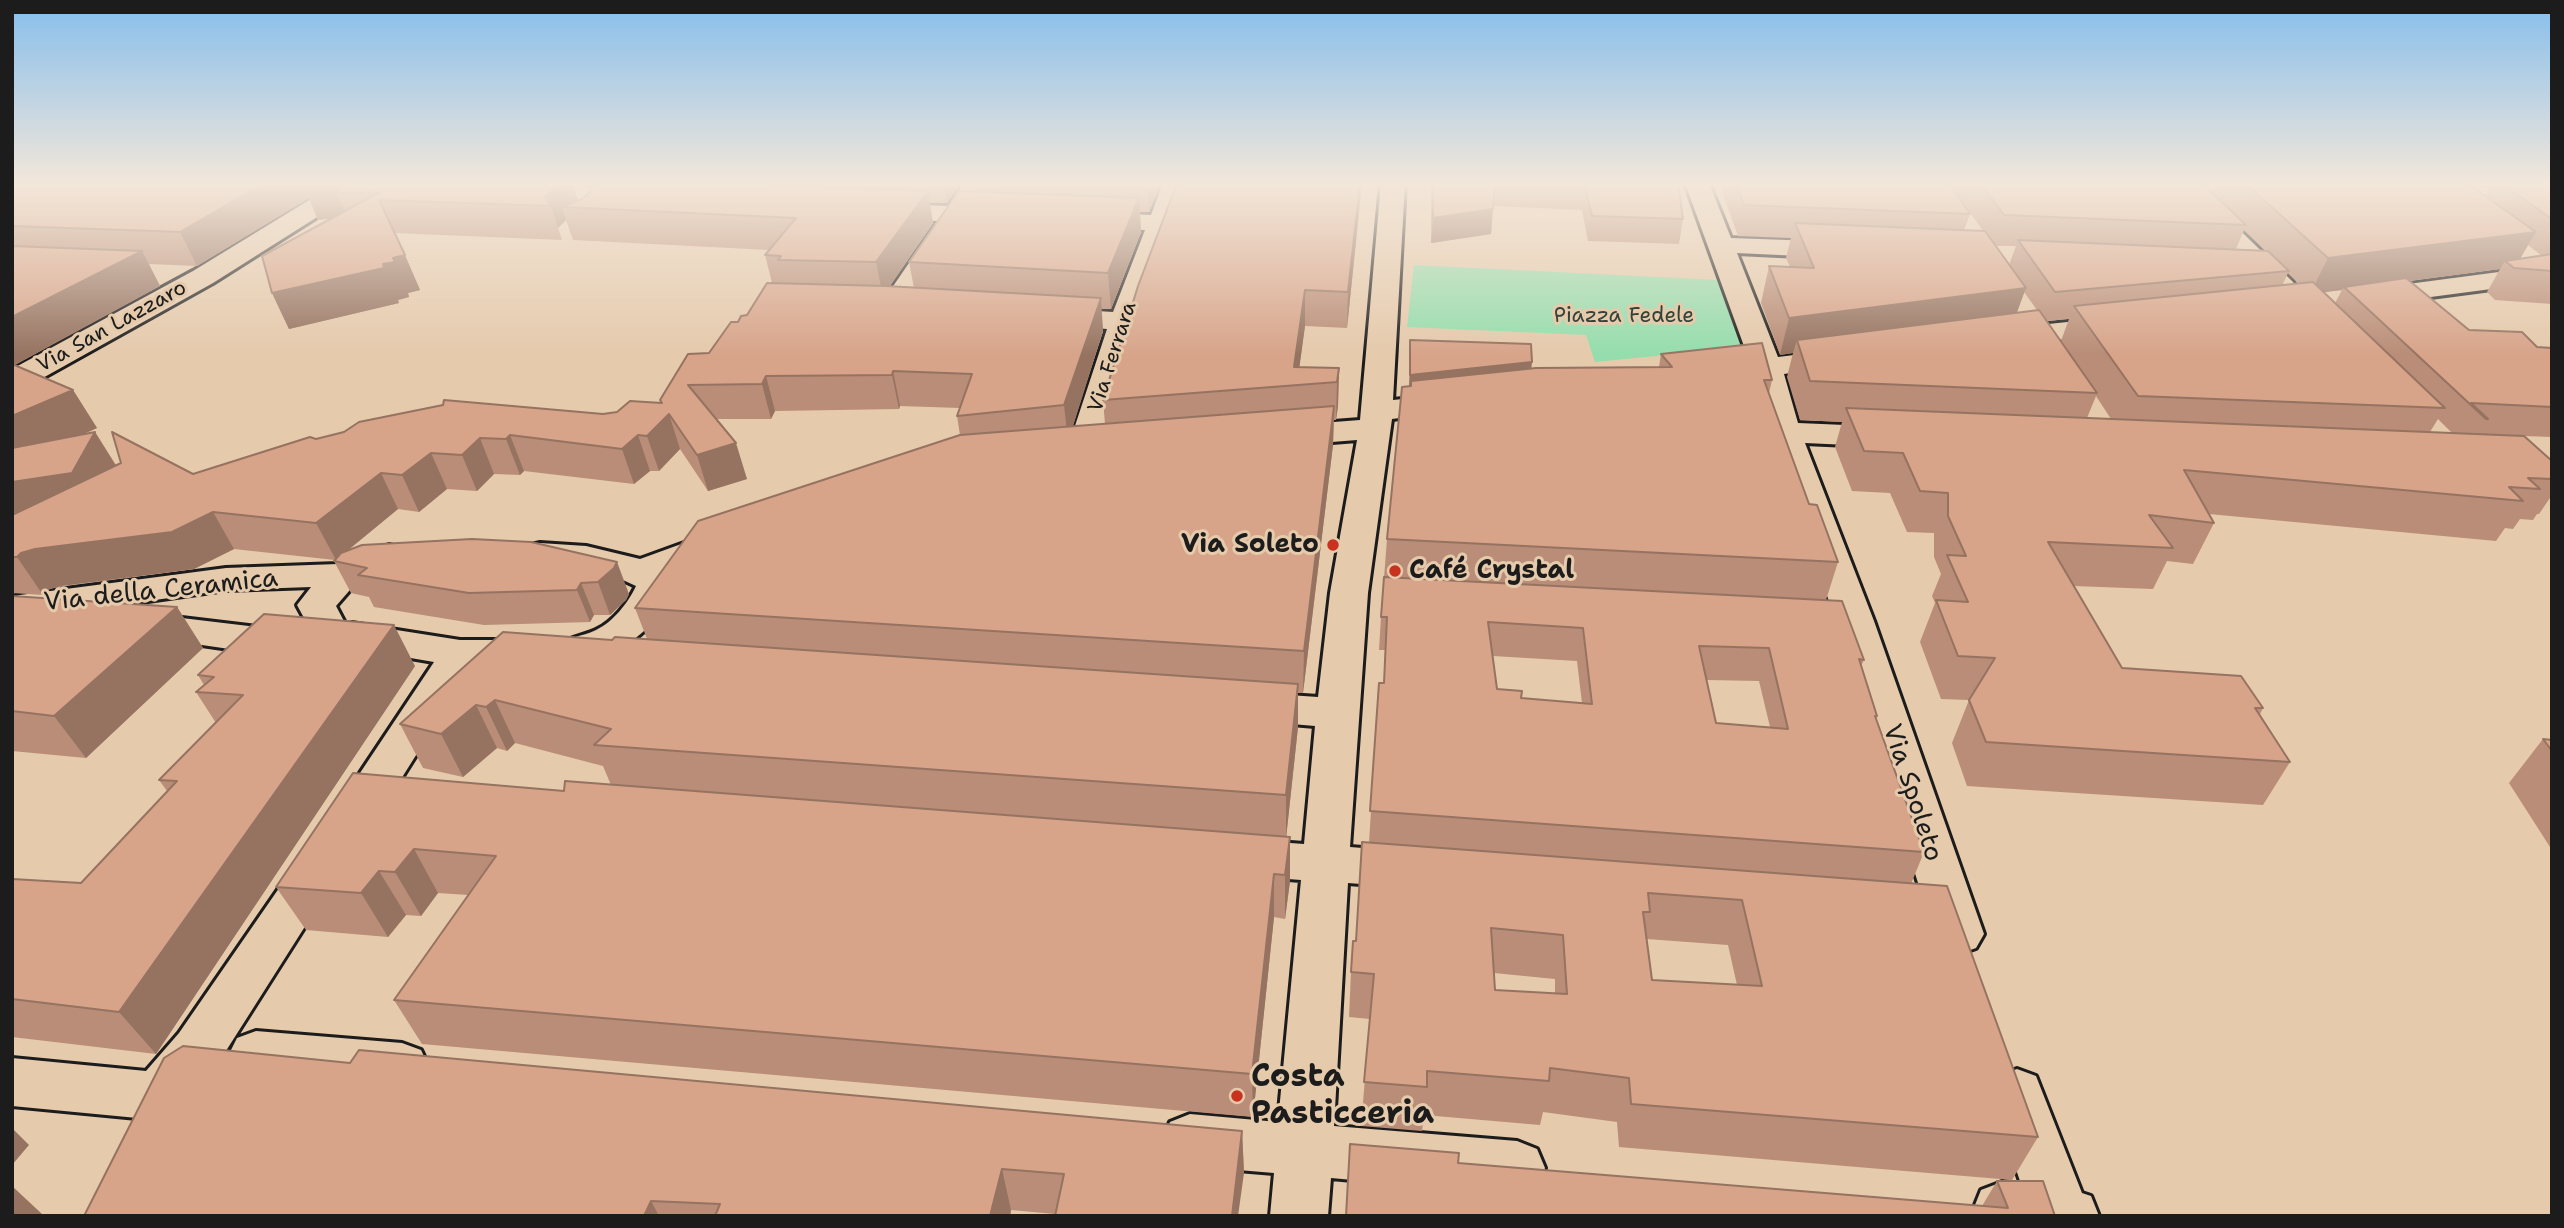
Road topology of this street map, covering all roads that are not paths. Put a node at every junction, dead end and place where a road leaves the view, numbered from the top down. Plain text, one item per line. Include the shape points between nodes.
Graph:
1 (262, 240) edge
2 (937, 240) edge
3 (1154, 240) edge
4 (1388, 240) edge
5 (1720, 240) edge
6 (2237, 240) edge
7 (1722, 245) junction
8 (2514, 250) edge
9 (1873, 251) edge
10 (2225, 267) edge
11 (2265, 268) junction
12 (2548, 273) edge
13 (149, 275) dead end
14 (203, 277) junction
15 (2341, 301) edge
16 (892, 308) edge
17 (2261, 311) edge
18 (1028, 315) edge
19 (1124, 321) junction
20 (2141, 323) edge
21 (1981, 341) edge
22 (1874, 354) edge
23 (1767, 368) junction
24 (1686, 377) edge
25 (12, 382) edge
26 (1484, 399) edge
27 (1375, 420) junction
28 (1785, 432) junction
29 (1920, 438) edge
30 (1250, 439) edge
31 (1083, 453) edge
32 (752, 530) edge
33 (510, 552) edge
34 (422, 554) edge
35 (641, 572) junction
36 (343, 575) junction
37 (1349, 593) junction
38 (1390, 595) edge
39 (15, 609) edge
40 (331, 633) junction
41 (460, 653) junction
42 (570, 654) junction
43 (633, 664) edge
44 (1213, 704) edge
45 (1337, 713) junction
46 (1189, 853) edge
47 (1328, 864) junction
48 (1452, 873) edge
49 (1974, 975) edge
50 (198, 1049) junction
51 (2001, 1051) edge
52 (447, 1072) edge
53 (12, 1082) edge
54 (1139, 1135) edge
55 (1305, 1150) junction
56 (1566, 1173) edge
57 (1951, 1206) edge
58 (2061, 1215) edge
59 (1299, 1216) edge
60 (2070, 1216) edge

1 - 14 street, Via San Lazzaro
2 - 16 street
3 - 19 street, Via Ferrara
4 - 27 street
5 - 7 street, Via Spoleto
6 - 11 street
7 - 9 street
7 - 23 street, Via Spoleto
8 - 12 street
10 - 11 street
11 - 17 street via 2301,307
12 - 15 street
13 - 14 street
14 - 25 street, Via San Lazzaro
18 - 19 street
19 - 31 street, Via Ferrara
20 - 21 street
22 - 23 street
23 - 24 street
23 - 28 street, Via Spoleto
26 - 27 street
27 - 30 street
27 - 37 street
28 - 29 street
28 - 49 street, Via Spoleto via 1834,620 1930,910
32 - 35 street
33 - 35 street via 598,556
34 - 36 street, Via della Ceramica via 385,556
35 - 42 street via 656,582 645,608 612,638
36 - 39 street, Via della Ceramica via 226,579
36 - 40 street, Via della Ceramica via 316,605
37 - 38 street
37 - 45 street
39 - 40 street via 257,639
40 - 41 street
41 - 42 street
41 - 50 street via 393,790
42 - 43 street
44 - 45 street
45 - 47 street
46 - 47 street
47 - 48 street
47 - 55 street
50 - 52 street
50 - 53 street via 150,1114
51 - 58 street
54 - 55 street
55 - 56 street
55 - 59 street
57 - 58 street
58 - 60 street

